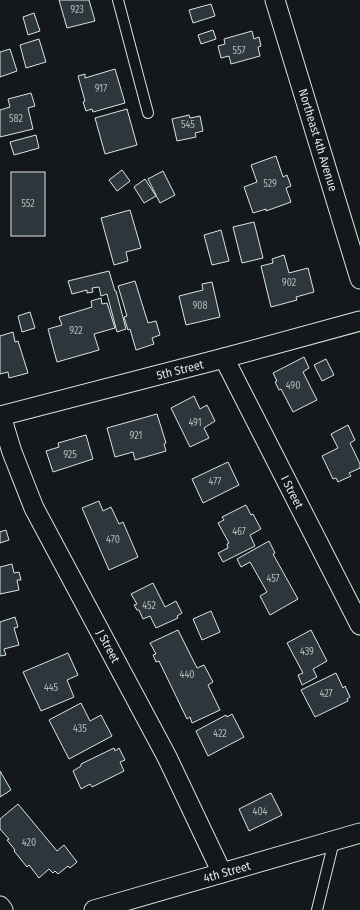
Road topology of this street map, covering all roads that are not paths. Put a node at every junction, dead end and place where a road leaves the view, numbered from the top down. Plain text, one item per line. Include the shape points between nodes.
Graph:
1 (118, 0) edge
2 (276, 0) edge
3 (148, 113) dead end
4 (360, 280) edge
5 (360, 321) edge
6 (224, 358) junction
7 (0, 416) edge
8 (360, 625) edge
9 (360, 833) edge
10 (334, 841) junction
11 (222, 873) junction
12 (0, 906) edge
13 (3, 910) edge
14 (94, 910) edge
15 (317, 910) edge

1 - 3 lane
2 - 4 street, Northeast 4th Avenue
5 - 6 street, 5th Street
6 - 7 street, 5th Street
6 - 8 street, I Street
7 - 11 street, J Street via 34,508 168,757
9 - 10 street, 4th Street
10 - 11 street, 4th Street
10 - 15 lane
11 - 14 street, 4th Street
12 - 13 street

